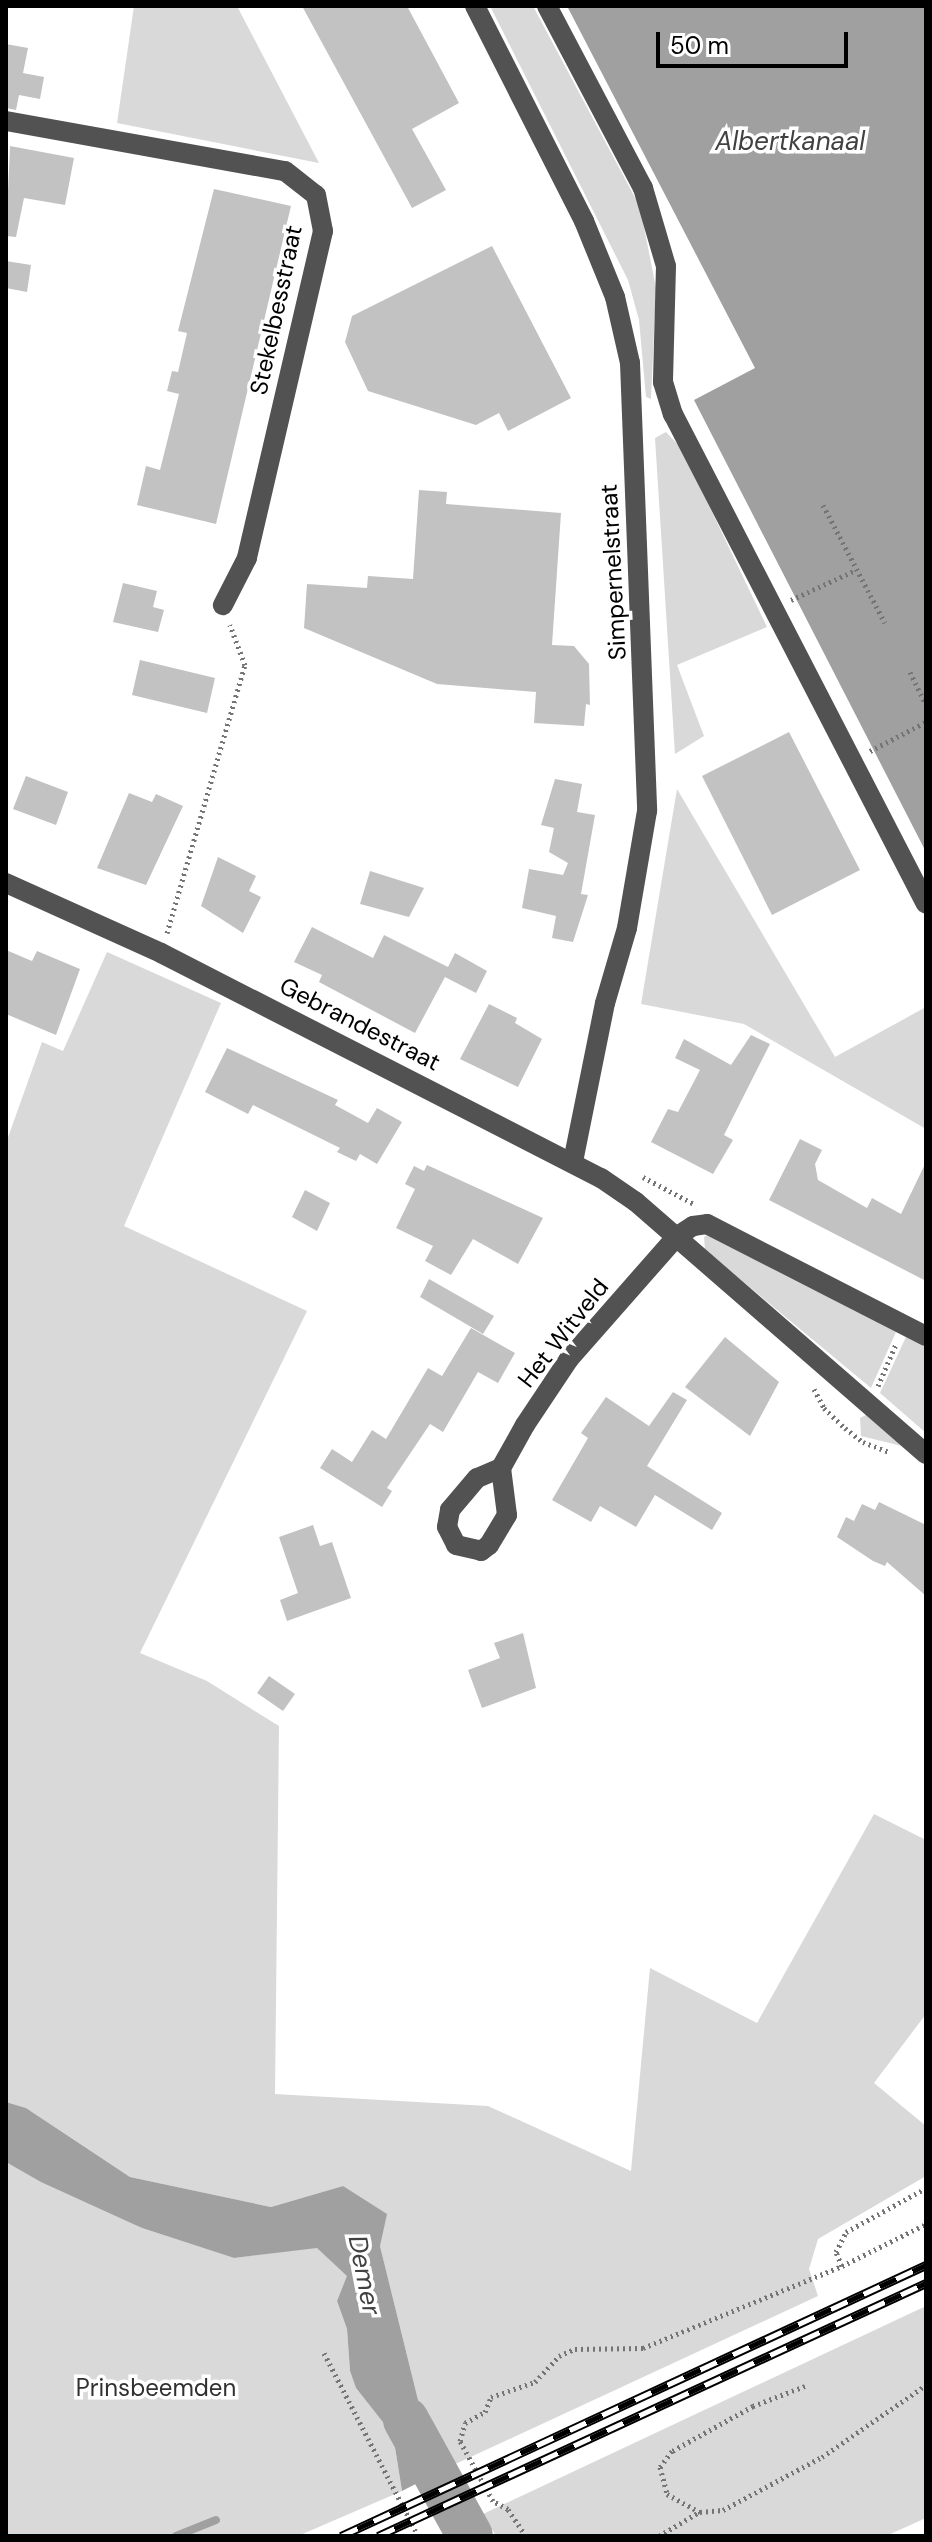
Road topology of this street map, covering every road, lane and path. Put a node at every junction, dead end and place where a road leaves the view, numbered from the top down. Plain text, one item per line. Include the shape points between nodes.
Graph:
1 (475, 6) edge
2 (547, 6) edge
3 (6, 121) edge
4 (823, 505) dead end
5 (856, 570) junction
6 (788, 602) dead end
7 (223, 605) joint
8 (885, 623) dead end
9 (910, 672) dead end
10 (926, 705) edge
11 (926, 722) edge
12 (862, 756) dead end
13 (6, 883) edge
14 (926, 904) edge
15 (161, 953) junction
16 (573, 1162) junction
17 (676, 1237) junction
18 (900, 1323) junction
19 (926, 1336) edge
20 (868, 1403) junction
21 (845, 1428) dead end
22 (926, 1454) edge
23 (501, 1468) dead end
24 (926, 2188) edge
25 (926, 2224) edge
26 (842, 2266) junction
27 (324, 2353) dead end
28 (926, 2385) edge
29 (805, 2386) dead end
30 (700, 2512) junction
31 (418, 2536) edge
32 (526, 2536) edge
33 (659, 2536) edge

1 - 16 street, Simpernelstraat via 584,221 615,297 630,363 647,811 627,928 605,1003
2 - 14 street via 643,188 666,266 663,382 673,414
3 - 7 street, Stekelbesstraat via 285,171 316,195 323,231 247,558
4 - 5 path
5 - 6 path
5 - 8 path
7 - 15 path via 245,665
9 - 10 path
11 - 12 path
13 - 15 street, Gebrandestraat
15 - 16 street, Gebrandestraat
16 - 17 street, Gebrandestraat via 636,1202
17 - 18 street via 707,1224
17 - 20 street, Gebrandestraat
17 - 23 street, Het Witveld via 569,1359
18 - 19 street
18 - 20 path via 900,1335
20 - 21 path
20 - 22 street, Gebrandestraat
24 - 26 path via 846,2232 836,2252
25 - 26 path
26 - 32 path via 643,2348 575,2349 559,2356 535,2382 491,2397 485,2412 465,2423 460,2441 493,2501 508,2509
27 - 31 path
28 - 30 path via 766,2489 723,2510
29 - 30 path via 741,2412 672,2451 660,2467 660,2481 681,2504
30 - 33 path

